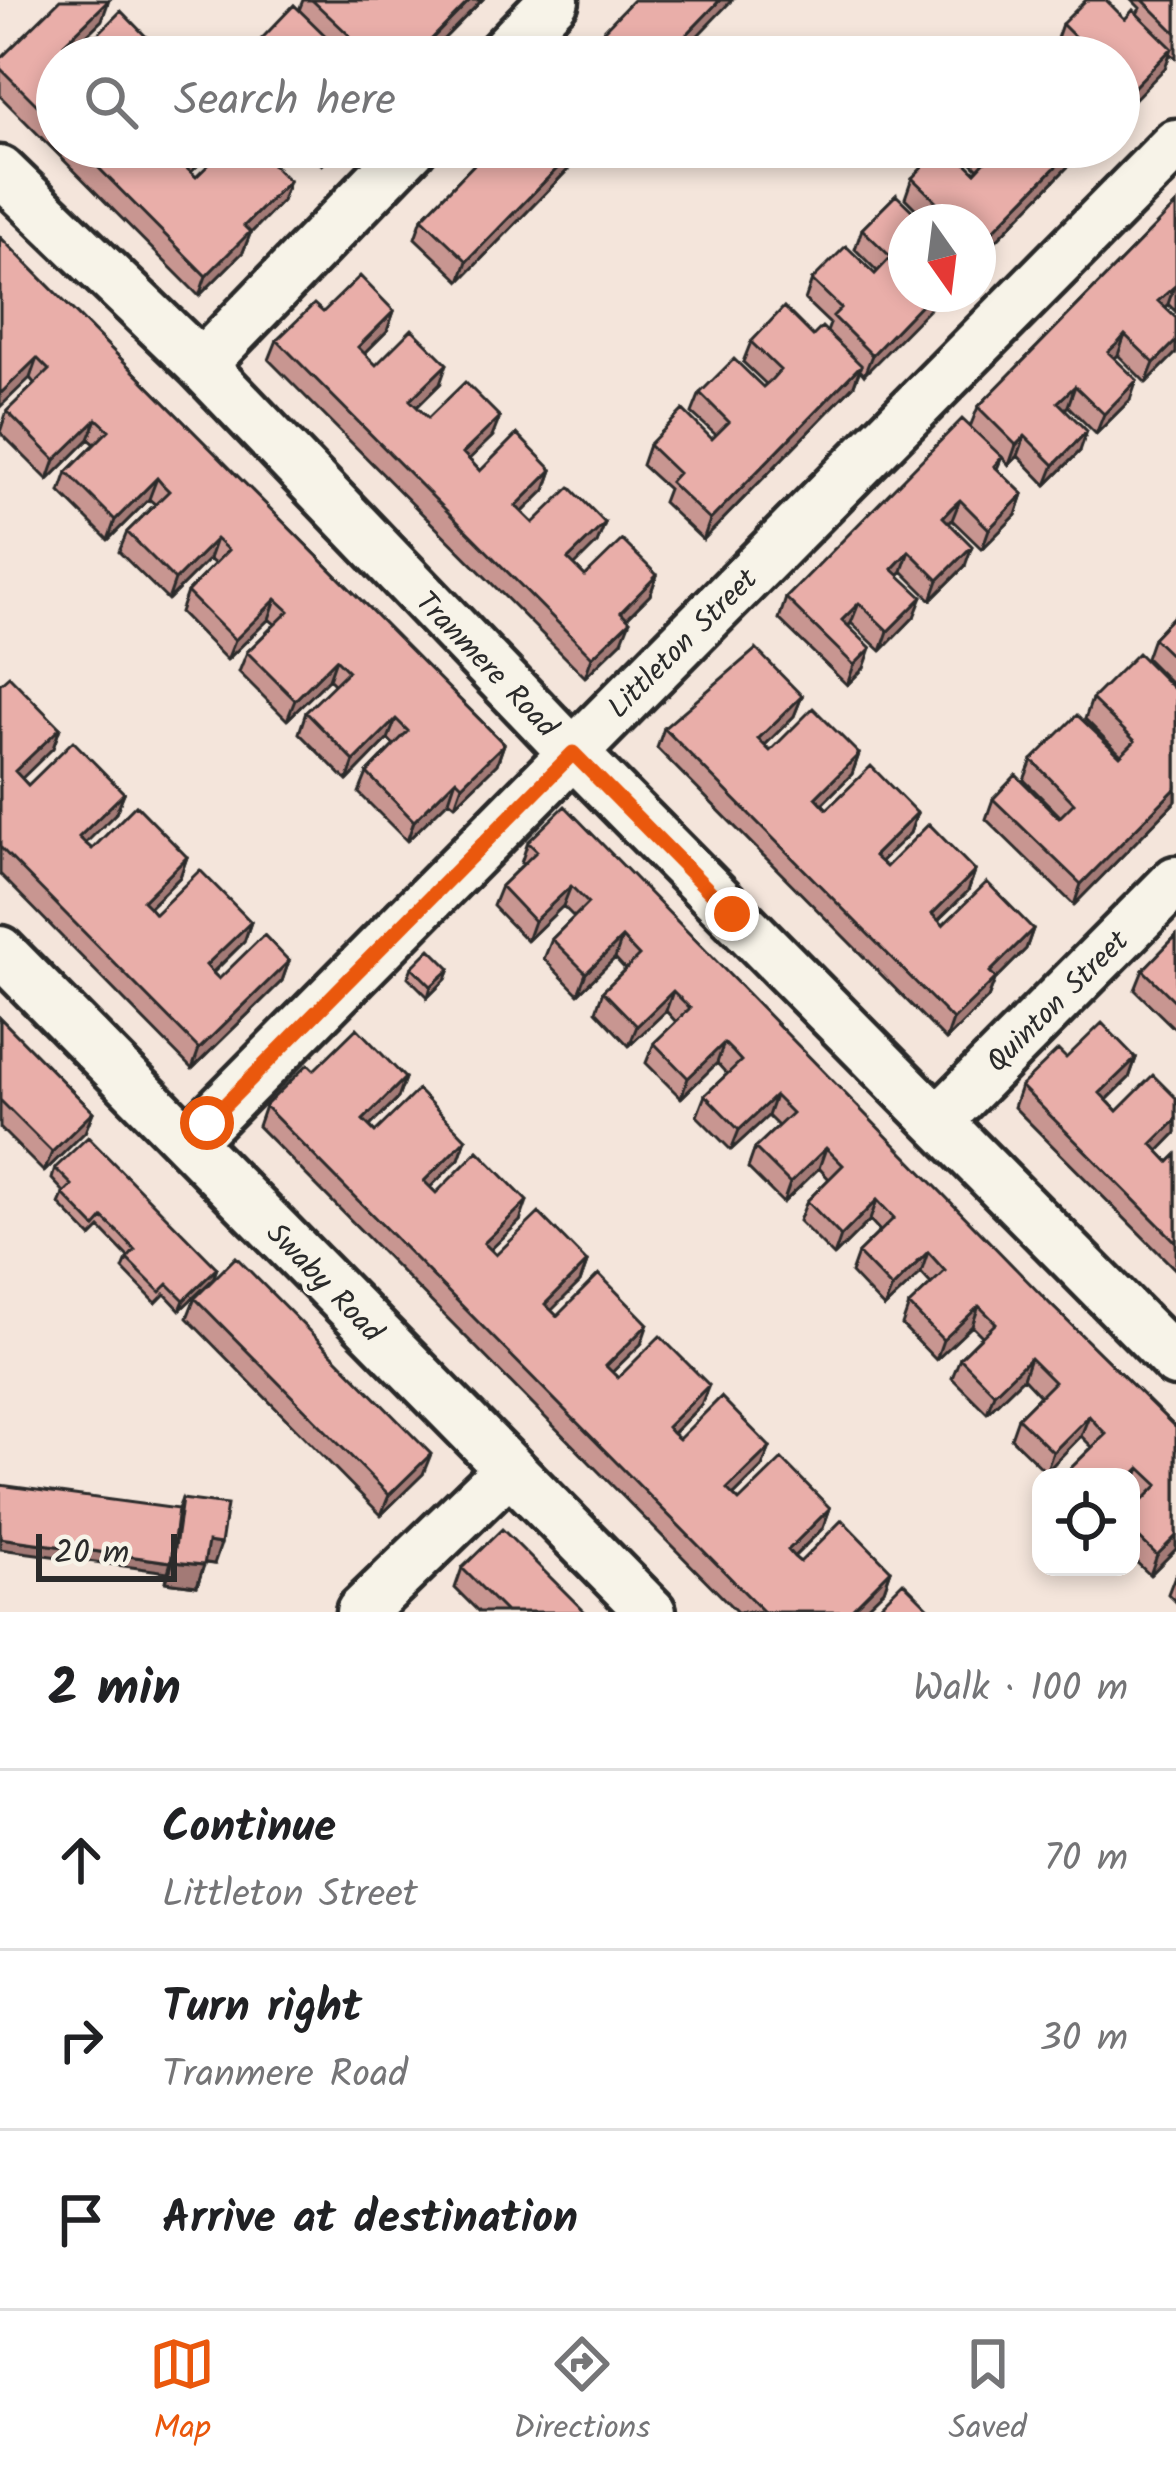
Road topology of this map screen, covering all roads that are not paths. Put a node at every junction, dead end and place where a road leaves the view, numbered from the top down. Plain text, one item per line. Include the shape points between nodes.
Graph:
1 (554, 0) edge
2 (519, 36) edge
3 (1176, 144) edge
4 (392, 168) edge
5 (0, 171) edge
6 (201, 364) junction
7 (573, 753) junction
8 (1176, 880) edge
9 (0, 951) edge
10 (938, 1121) junction
11 (188, 1142) junction
12 (1176, 1362) edge
13 (509, 1469) junction
14 (361, 1612) edge
15 (652, 1612) edge

1 - 2 street
3 - 7 street, Littleton Street
4 - 6 street
5 - 6 street, Tranmere Road
6 - 7 street, Tranmere Road
7 - 10 street, Tranmere Road
7 - 11 street, Littleton Street
8 - 10 street, Quinton Street
9 - 11 street, Swaby Road
10 - 12 street, Tranmere Road
11 - 13 street, Swaby Road
13 - 14 street
13 - 15 street, Swaby Road

